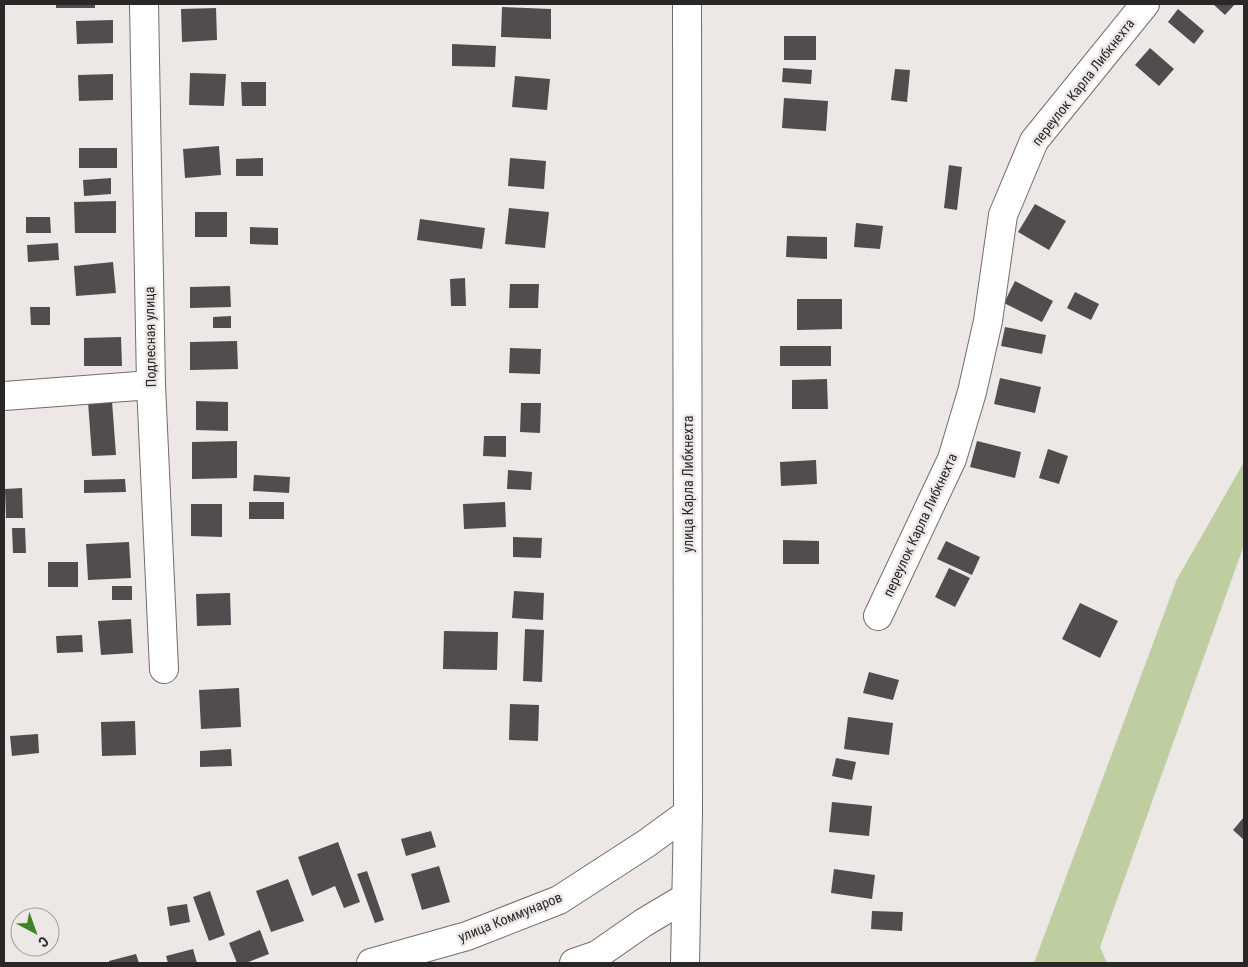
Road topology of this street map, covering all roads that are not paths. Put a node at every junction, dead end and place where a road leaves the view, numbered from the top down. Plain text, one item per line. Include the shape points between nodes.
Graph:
1 (144, 4) edge
2 (687, 4) edge
3 (1145, 4) edge
4 (151, 385) junction
5 (4, 396) edge
6 (878, 616) dead end
7 (164, 670) dead end
8 (688, 813) junction
9 (685, 898) junction
10 (371, 963) edge
11 (574, 963) edge
12 (685, 963) edge

1 - 4 street, Подлесная улица
2 - 8 street, улица Карла Либкнехта
3 - 6 street, переулок Карла Либкнехта via 1034,141 1003,215 988,321 952,459
4 - 5 street
4 - 7 street, Подлесная улица
8 - 9 street, улица Карла Либкнехта
8 - 10 street, улица Коммунаров via 559,900 467,936
9 - 11 street via 598,955
9 - 12 street, улица Карла Либкнехта

